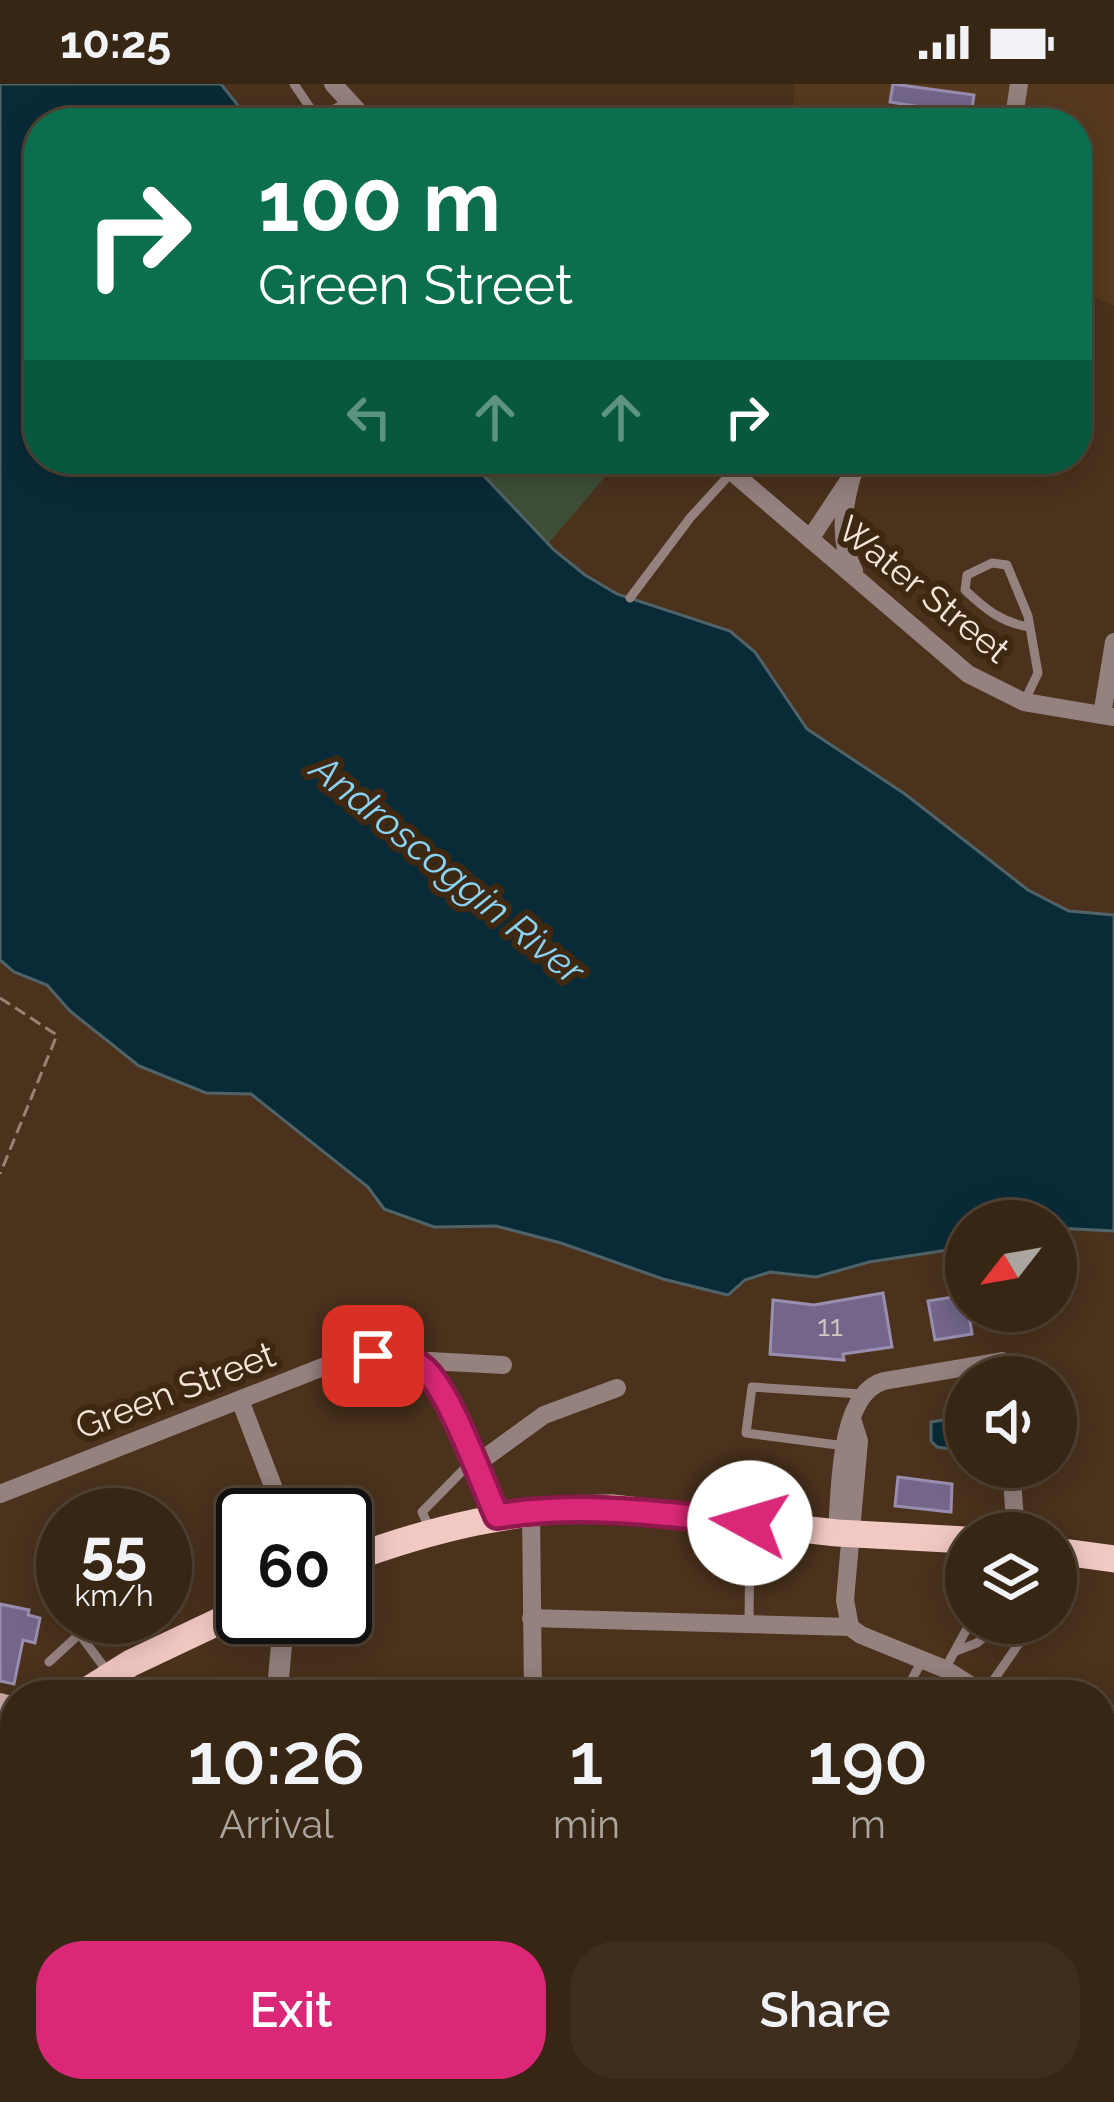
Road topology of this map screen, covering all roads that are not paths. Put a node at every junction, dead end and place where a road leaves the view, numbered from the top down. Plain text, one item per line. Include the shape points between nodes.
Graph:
1 (333, 84) edge
2 (348, 102) junction
3 (336, 108) edge
4 (354, 108) edge
5 (718, 474) edge
6 (734, 474) edge
7 (852, 476) joint
8 (810, 539) junction
9 (859, 580) junction
10 (630, 598) dead end
11 (1030, 627) junction
12 (1114, 642) edge
13 (1024, 702) junction
14 (1108, 716) edge
15 (503, 1365) dead end
16 (423, 1366) junction
17 (945, 1371) edge
18 (617, 1388) dead end
19 (861, 1394) junction
20 (240, 1400) junction
21 (853, 1422) junction
22 (845, 1446) junction
23 (474, 1463) junction
24 (274, 1488) edge
25 (0, 1493) edge
26 (531, 1510) junction
27 (497, 1516) junction
28 (750, 1523) junction
29 (431, 1532) junction
30 (843, 1533) junction
31 (945, 1539) edge
32 (372, 1552) edge
33 (1077, 1555) edge
34 (1114, 1559) edge
35 (531, 1618) junction
36 (216, 1623) edge
37 (749, 1623) junction
38 (850, 1627) junction
39 (72, 1644) edge
40 (91, 1644) edge
41 (282, 1644) edge
42 (960, 1644) edge
43 (974, 1644) edge
44 (1019, 1644) edge
45 (956, 1651) junction
46 (923, 1659) junction
47 (49, 1662) dead end
48 (121, 1669) junction
49 (945, 1669) junction
50 (104, 1680) edge
51 (278, 1680) edge
52 (533, 1680) edge
53 (912, 1680) edge
54 (963, 1680) edge
55 (994, 1680) edge

1 - 2 street
2 - 3 lane
2 - 4 street
5 - 10 lane
6 - 8 street, Water Street
7 - 8 street
7 - 9 street via 843,524
8 - 9 street, Water Street
9 - 13 street, Water Street via 944,656
11 - 11 lane via 1007,566 992,563 967,575 965,590 987,610
11 - 13 lane via 1038,673
12 - 14 street
13 - 14 street, Water Street
15 - 16 street, Green Street
16 - 20 street, Green Street via 373,1356 332,1363
16 - 23 street
17 - 19 street via 884,1381
18 - 23 street via 544,1415
19 - 21 street
19 - 22 lane via 752,1387 746,1433
20 - 24 street
20 - 25 street, Green Street
21 - 22 street
21 - 30 street via 859,1441
22 - 30 street
23 - 27 street
23 - 29 lane via 422,1512
26 - 27 main road
26 - 28 main road via 612,1508
26 - 35 street
27 - 29 main road
28 - 30 main road
28 - 37 lane
29 - 32 main road
30 - 31 main road
30 - 38 street
33 - 34 main road
35 - 37 street
35 - 52 street
36 - 48 main road
37 - 38 street
38 - 46 street
39 - 47 lane
40 - 48 lane
41 - 51 street
42 - 45 lane
43 - 45 lane
44 - 55 lane
45 - 49 lane
46 - 49 street
46 - 53 lane
48 - 50 main road
49 - 54 street

